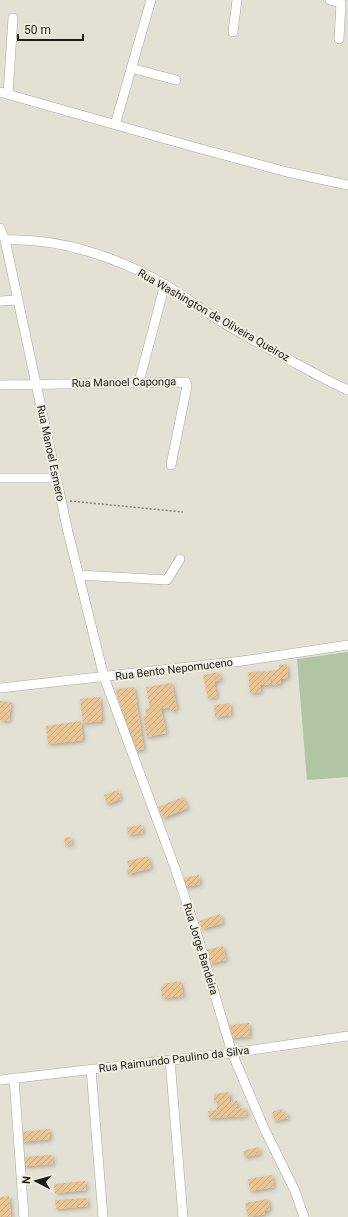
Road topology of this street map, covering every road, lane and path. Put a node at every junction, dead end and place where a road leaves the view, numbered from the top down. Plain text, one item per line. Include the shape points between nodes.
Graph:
1 (152, 0) edge
2 (237, 0) edge
3 (330, 0) edge
4 (13, 18) dead end
5 (233, 32) dead end
6 (339, 39) dead end
7 (131, 68) junction
8 (176, 80) dead end
9 (4, 93) edge
10 (115, 125) junction
11 (348, 185) edge
12 (0, 228) edge
13 (5, 240) junction
14 (165, 284) junction
15 (18, 300) junction
16 (0, 301) edge
17 (139, 382) junction
18 (37, 384) junction
19 (0, 385) edge
20 (348, 390) edge
21 (171, 465) dead end
22 (0, 478) edge
23 (56, 478) junction
24 (68, 501) dead end
25 (183, 512) dead end
26 (180, 559) dead end
27 (79, 575) junction
28 (348, 646) edge
29 (104, 677) junction
30 (0, 688) edge
31 (348, 1036) edge
32 (232, 1053) junction
33 (170, 1060) junction
34 (91, 1069) junction
35 (14, 1078) junction
36 (0, 1080) edge
37 (24, 1217) edge
38 (103, 1217) edge
39 (183, 1217) edge
40 (304, 1217) edge

1 - 7 street
2 - 5 street
3 - 6 street via 341,3
4 - 9 street
7 - 8 street
7 - 10 street
9 - 10 street
10 - 11 street via 256,164
12 - 13 street, Rua Manoel Esmero
13 - 14 street, Rua Washington de Oliveira Queiroz via 38,241 96,253 126,264
13 - 15 street, Rua Manoel Esmero
14 - 17 street
14 - 20 street, Rua Washington de Oliveira Queiroz via 233,329
15 - 16 street
15 - 18 street, Rua Manoel Esmero
17 - 18 street, Rua Manoel Caponga
17 - 21 street, Rua Manoel Caponga via 187,383
18 - 19 street, Rua Manoel Caponga
18 - 23 street, Rua Manoel Esmero
22 - 23 street
23 - 27 street, Rua Manoel Esmero
24 - 25 path
26 - 27 street via 167,580
27 - 29 street, Rua Manoel Esmero
28 - 29 street, Rua Bento Nepomuceno
29 - 30 street, Rua Bento Nepomuceno
29 - 32 street, Rua Jorge Bandeira via 175,868
31 - 32 street, Rua Raimundo Paulino da Silva
32 - 33 street, Rua Raimundo Paulino da Silva
32 - 40 street, Rua Jorge Bandeira via 264,1128 295,1191
33 - 34 street, Rua Raimundo Paulino da Silva
33 - 39 street
34 - 35 street, Rua Raimundo Paulino da Silva
34 - 38 street
35 - 36 street, Rua Raimundo Paulino da Silva
35 - 37 street

